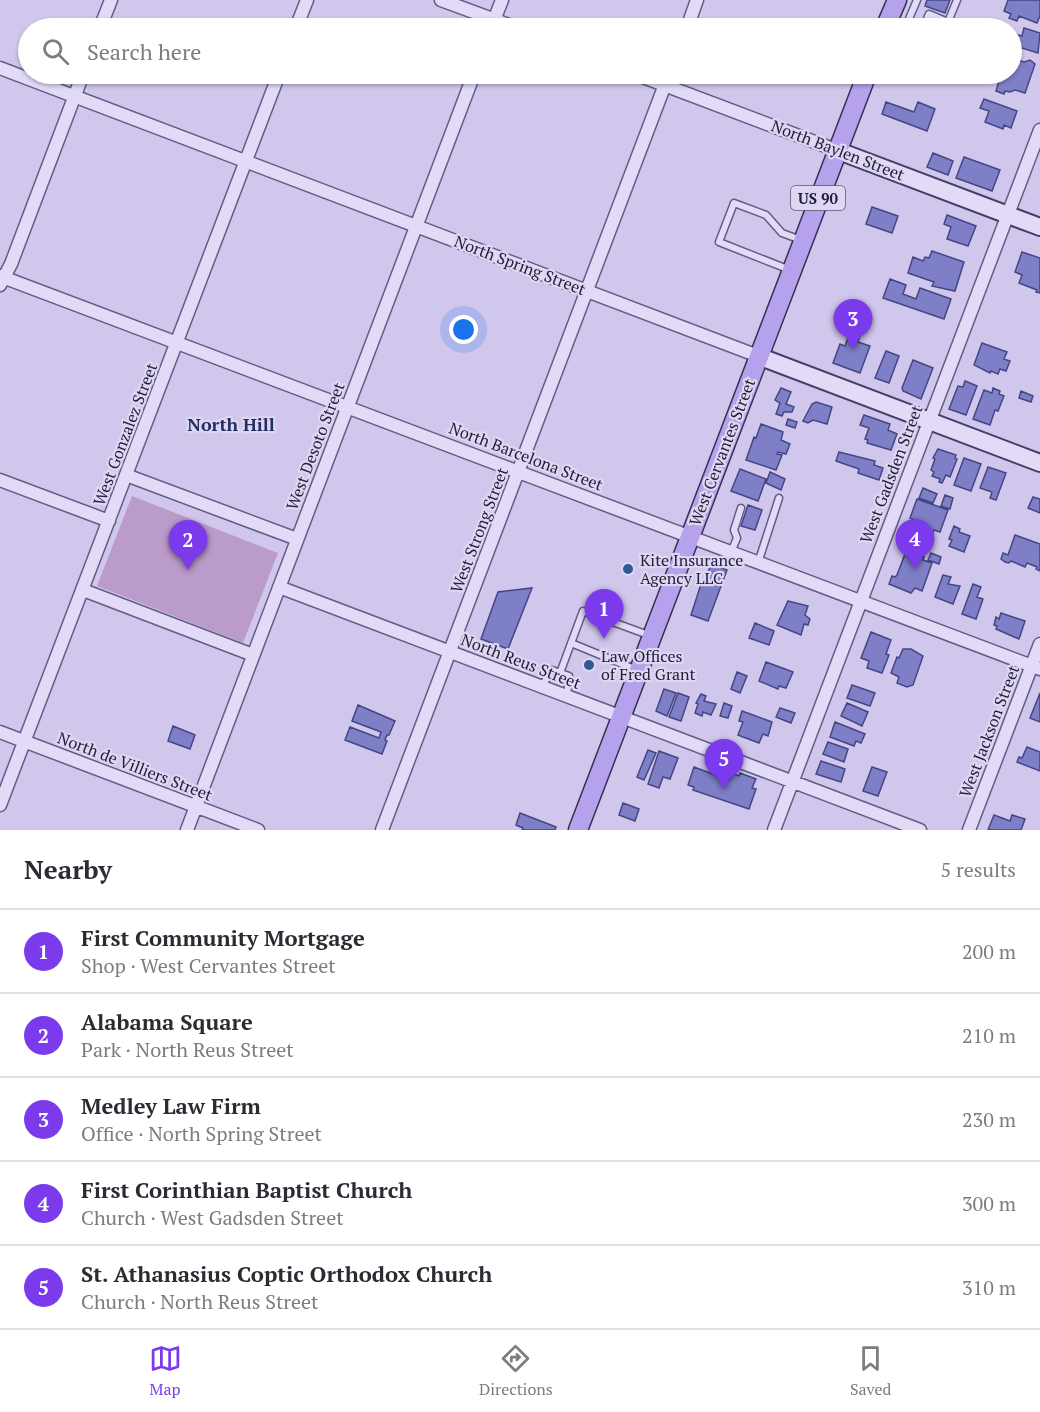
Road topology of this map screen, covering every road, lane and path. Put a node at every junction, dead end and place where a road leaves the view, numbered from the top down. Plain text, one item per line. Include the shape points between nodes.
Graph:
1 (111, 0) edge
2 (307, 0) edge
3 (441, 0) edge
4 (502, 0) edge
5 (697, 0) edge
6 (897, 0) edge
7 (917, 0) edge
8 (957, 0) edge
9 (104, 18) edge
10 (300, 18) edge
11 (480, 18) edge
12 (495, 18) edge
13 (691, 18) edge
14 (898, 18) edge
15 (903, 18) edge
16 (927, 18) edge
17 (942, 18) edge
18 (950, 18) edge
19 (0, 68) edge
20 (18, 75) edge
21 (42, 84) edge
22 (79, 84) edge
23 (275, 84) edge
24 (470, 84) edge
25 (665, 84) edge
26 (679, 84) edge
27 (863, 84) edge
28 (74, 96) junction
29 (1040, 130) edge
30 (836, 150) junction
31 (245, 161) junction
32 (1007, 215) junction
33 (417, 226) junction
34 (1040, 227) edge
35 (802, 240) junction
36 (790, 270) junction
37 (1, 279) edge
38 (587, 291) junction
39 (177, 342) junction
40 (758, 356) junction
41 (348, 406) junction
42 (929, 421) junction
43 (1040, 463) edge
44 (519, 471) junction
45 (126, 475) junction
46 (0, 480) edge
47 (779, 498) dead end
48 (741, 508) dead end
49 (109, 521) junction
50 (689, 536) junction
51 (297, 539) junction
52 (731, 552) junction
53 (758, 562) junction
54 (279, 587) junction
55 (83, 590) junction
56 (861, 602) junction
57 (651, 636) junction
58 (571, 643) junction
59 (1040, 644) edge
60 (450, 652) junction
61 (253, 655) junction
62 (1036, 668) edge
63 (638, 671) junction
64 (560, 673) junction
65 (542, 687) junction
66 (567, 696) junction
67 (621, 717) junction
68 (0, 732) edge
69 (25, 742) junction
70 (791, 782) junction
71 (0, 805) edge
72 (196, 806) junction
73 (187, 830) edge
74 (258, 830) edge
75 (382, 830) edge
76 (578, 830) edge
77 (774, 830) edge
78 (920, 830) edge
79 (969, 830) edge

1 - 9 street
2 - 10 street
3 - 11 street
4 - 12 street
5 - 13 street
6 - 14 main road
7 - 15 lane
8 - 18 lane
16 - 17 lane via 936,14
19 - 20 street, North Spring Street
21 - 28 street, North Spring Street
22 - 28 street
23 - 31 street, West Gonzalez Street
24 - 33 street, West Desoto Street
25 - 38 street, West Strong Street
26 - 30 street, North Baylen Street
27 - 30 main road, West Cervantes Street / US 90
28 - 31 street, North Spring Street
28 - 37 street via 11,264
29 - 32 street, West Gadsden Street
30 - 32 street, North Baylen Street
30 - 35 main road, West Cervantes Street / US 90
31 - 33 street, North Spring Street
31 - 39 street, West Gonzalez Street
32 - 34 street, North Baylen Street
32 - 42 street, West Gadsden Street
33 - 38 street, North Spring Street
33 - 41 street, West Desoto Street
35 - 36 main road, West Cervantes Street / US 90
35 - 36 lane via 782,233 766,215 734,203 719,242
36 - 40 main road, West Cervantes Street / US 90
37 - 39 street, North Barcelona Street
38 - 40 street, North Spring Street
38 - 44 street, West Strong Street
39 - 41 street, North Barcelona Street
39 - 45 street, West Gonzalez Street
40 - 42 street, North Spring Street
40 - 50 main road, West Cervantes Street / US 90
41 - 44 street, North Barcelona Street
41 - 51 street, West Desoto Street
42 - 43 street, North Spring Street
42 - 56 street, West Gadsden Street
44 - 50 street, North Barcelona Street
44 - 60 street, West Strong Street
45 - 49 street, West Gonzalez Street
45 - 51 street
46 - 49 street
47 - 53 lane
48 - 52 lane
49 - 55 street, West Gonzalez Street
50 - 52 street, North Barcelona Street
50 - 57 main road, West Cervantes Street / US 90
51 - 54 street, West Desoto Street
52 - 53 street, North Barcelona Street
53 - 56 street, North Barcelona Street
54 - 60 street, North Reus Street
54 - 61 street, West Desoto Street
55 - 61 street
55 - 69 street, West Gonzalez Street
56 - 62 street, North Barcelona Street
56 - 70 street, West Gadsden Street
57 - 58 lane via 583,612
57 - 63 main road, West Cervantes Street / US 90
58 - 63 lane
58 - 64 lane
59 - 62 street, West Jackson Street
60 - 65 street, North Reus Street
60 - 75 street, West Strong Street
61 - 72 street, West Desoto Street
62 - 79 street, West Jackson Street
63 - 67 main road, West Cervantes Street / US 90
64 - 65 lane via 552,670
64 - 66 lane via 569,676
65 - 66 street, North Reus Street
66 - 67 street, North Reus Street
67 - 70 street, North Reus Street
67 - 76 main road, West Cervantes Street / US 90
68 - 69 street, North de Villiers Street
69 - 71 street, West Gonzalez Street
69 - 72 street, North de Villiers Street
70 - 77 street, West Gadsden Street
70 - 78 street, North Reus Street
72 - 73 street, West Desoto Street
72 - 74 street, North de Villiers Street

